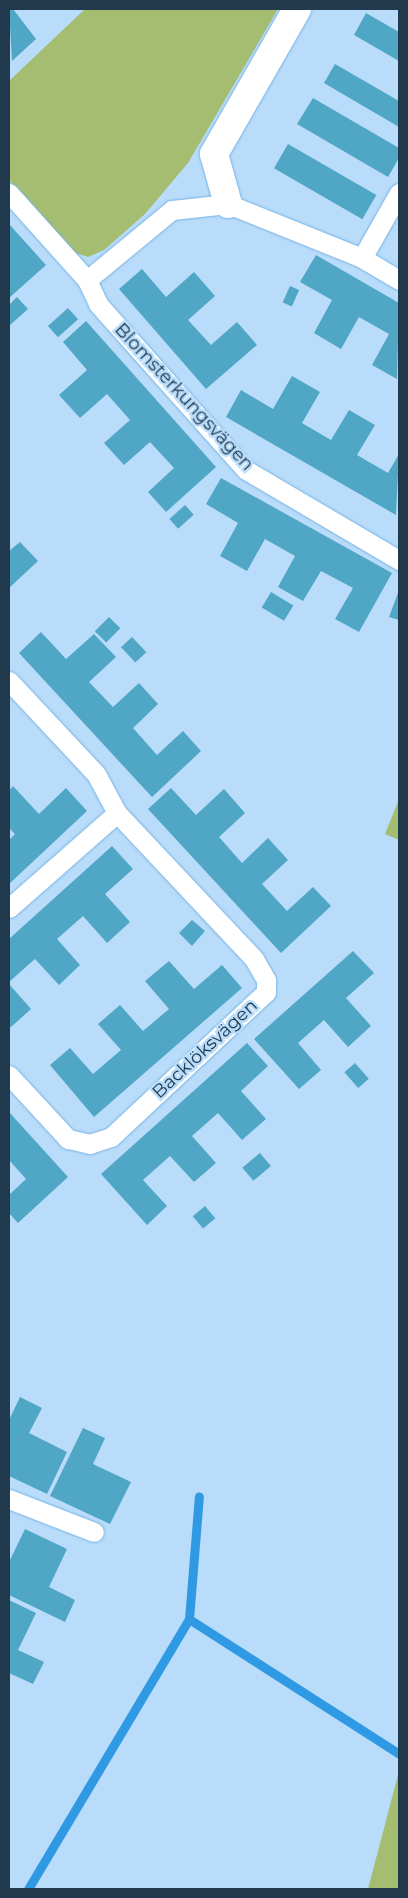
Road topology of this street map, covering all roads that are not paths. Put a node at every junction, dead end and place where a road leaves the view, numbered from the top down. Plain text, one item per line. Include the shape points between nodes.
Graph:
1 (297, 9) edge
2 (9, 193) edge
3 (399, 193) edge
4 (228, 204) junction
5 (362, 258) junction
6 (87, 280) junction
7 (399, 280) edge
8 (399, 560) edge
9 (9, 681) edge
10 (118, 813) junction
11 (9, 908) edge
12 (9, 1075) edge
13 (9, 1499) edge
14 (94, 1532) dead end

1 - 4 street via 214,154
2 - 6 lane, Blomsterkungsvägen
3 - 5 lane
4 - 5 lane
4 - 6 lane via 172,210
5 - 7 lane
6 - 8 lane, Blomsterkungsvägen via 98,304 246,470
9 - 10 lane, Backlöksvägen via 96,774
10 - 11 lane
10 - 12 lane, Backlöksvägen via 254,959 266,980 266,992 111,1137 90,1144 68,1139
13 - 14 lane

